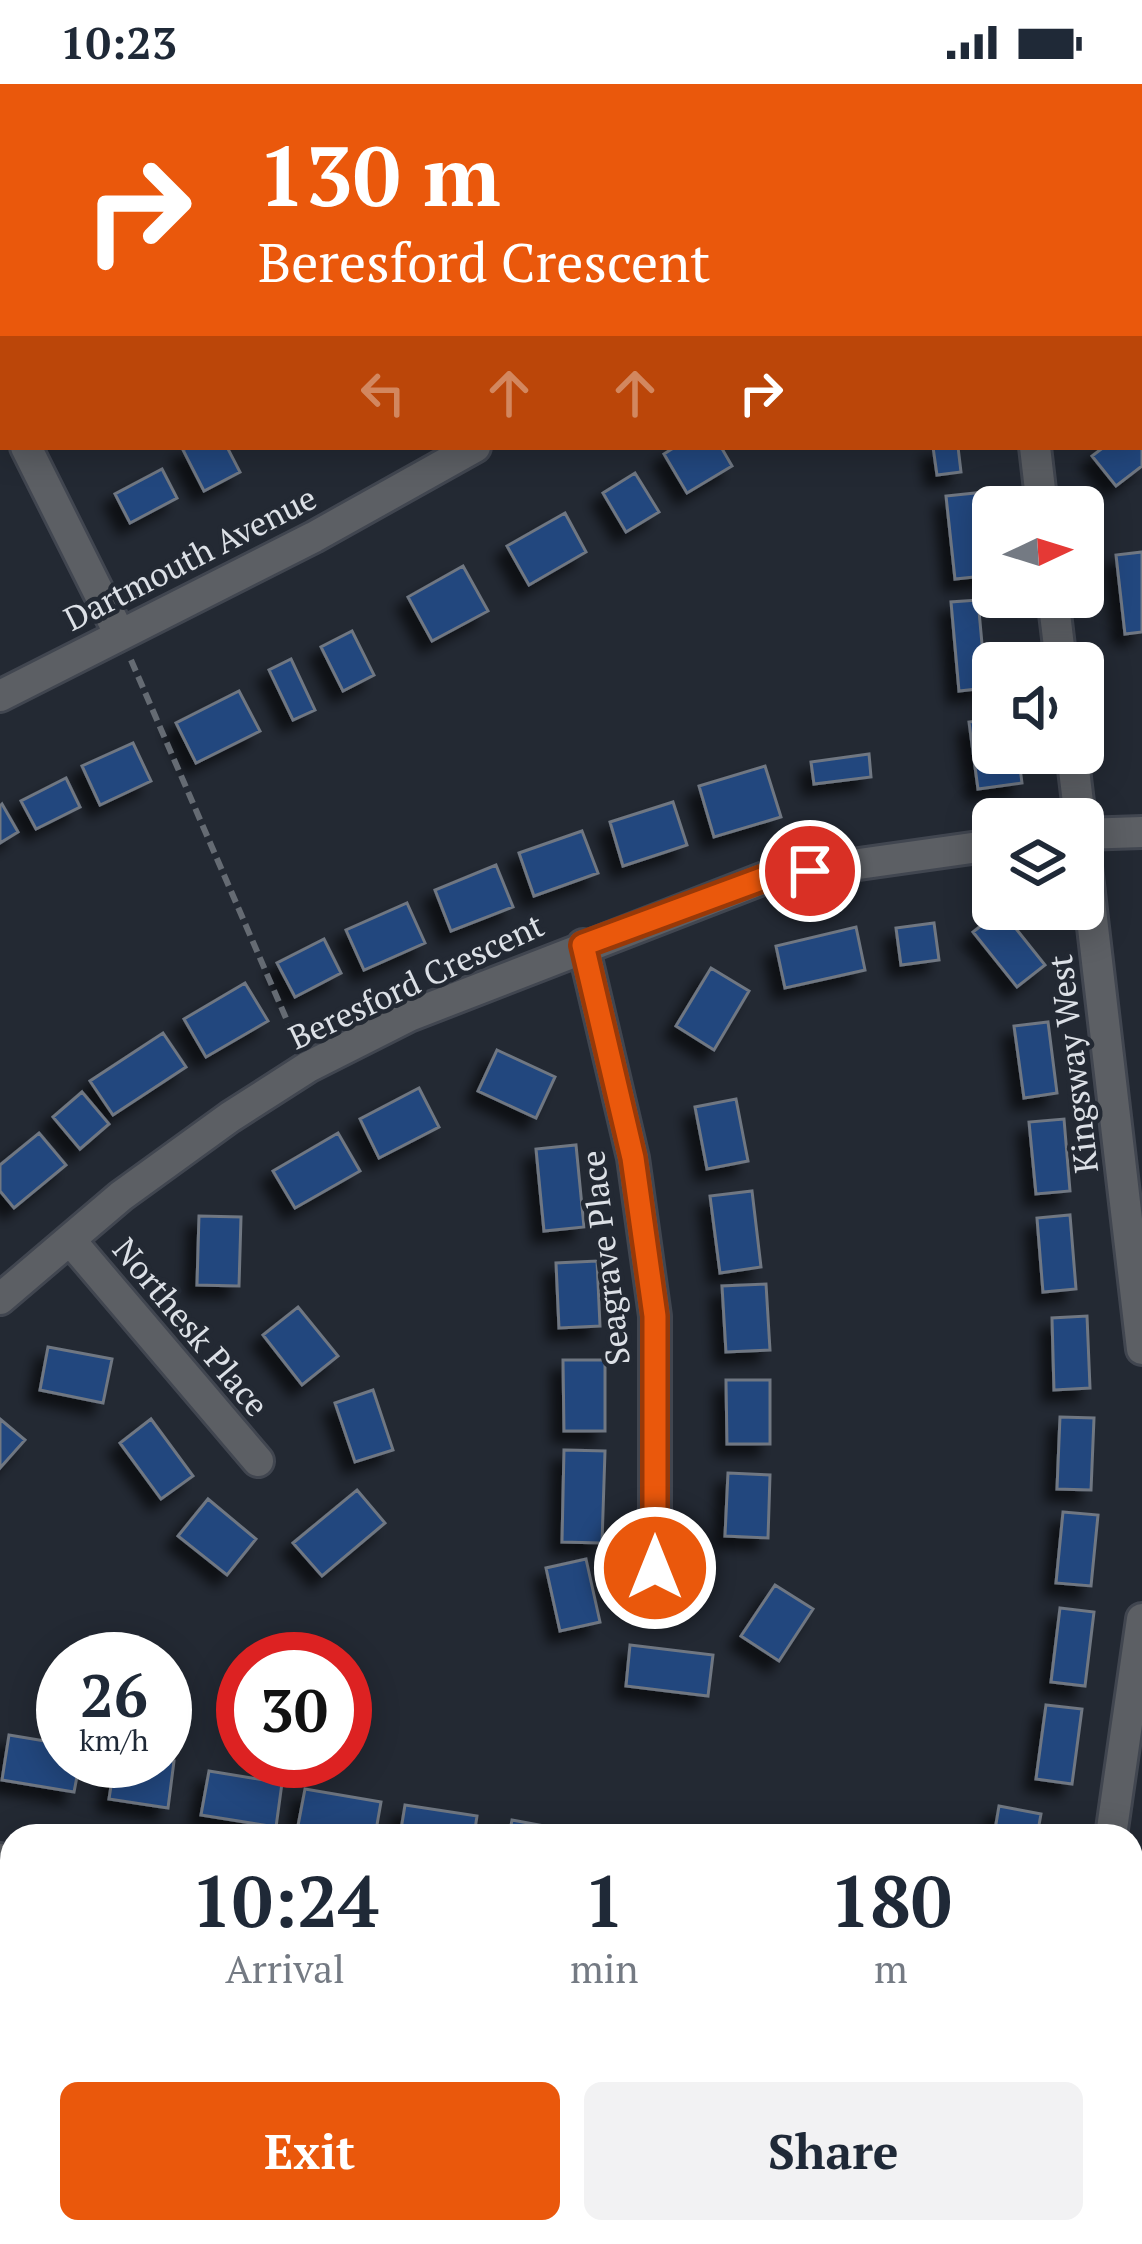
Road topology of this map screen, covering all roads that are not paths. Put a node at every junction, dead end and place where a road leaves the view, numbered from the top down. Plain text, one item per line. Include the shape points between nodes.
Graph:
1 (28, 450) edge
2 (470, 450) edge
3 (1035, 450) edge
4 (1040, 486) edge
5 (120, 634) junction
6 (0, 696) edge
7 (1142, 832) edge
8 (1104, 835) edge
9 (972, 848) edge
10 (1096, 930) edge
11 (583, 945) junction
12 (70, 1240) junction
13 (1138, 1245) edge
14 (0, 1299) edge
15 (1142, 1349) edge
16 (258, 1461) dead end
17 (655, 1568) dead end
18 (1142, 1619) edge
19 (1114, 1824) edge

1 - 5 street
2 - 5 street, Dartmouth Avenue
3 - 4 street
5 - 6 street, Dartmouth Avenue
7 - 8 street
9 - 11 street, Beresford Crescent via 767,877
10 - 13 street, Kingsway West
11 - 12 street, Beresford Crescent via 308,1067 154,1171
11 - 17 street, Seagrave Place via 633,1158 655,1316
12 - 14 street, Beresford Crescent
12 - 16 street, Northesk Place
13 - 15 street, Kingsway West
18 - 19 street

